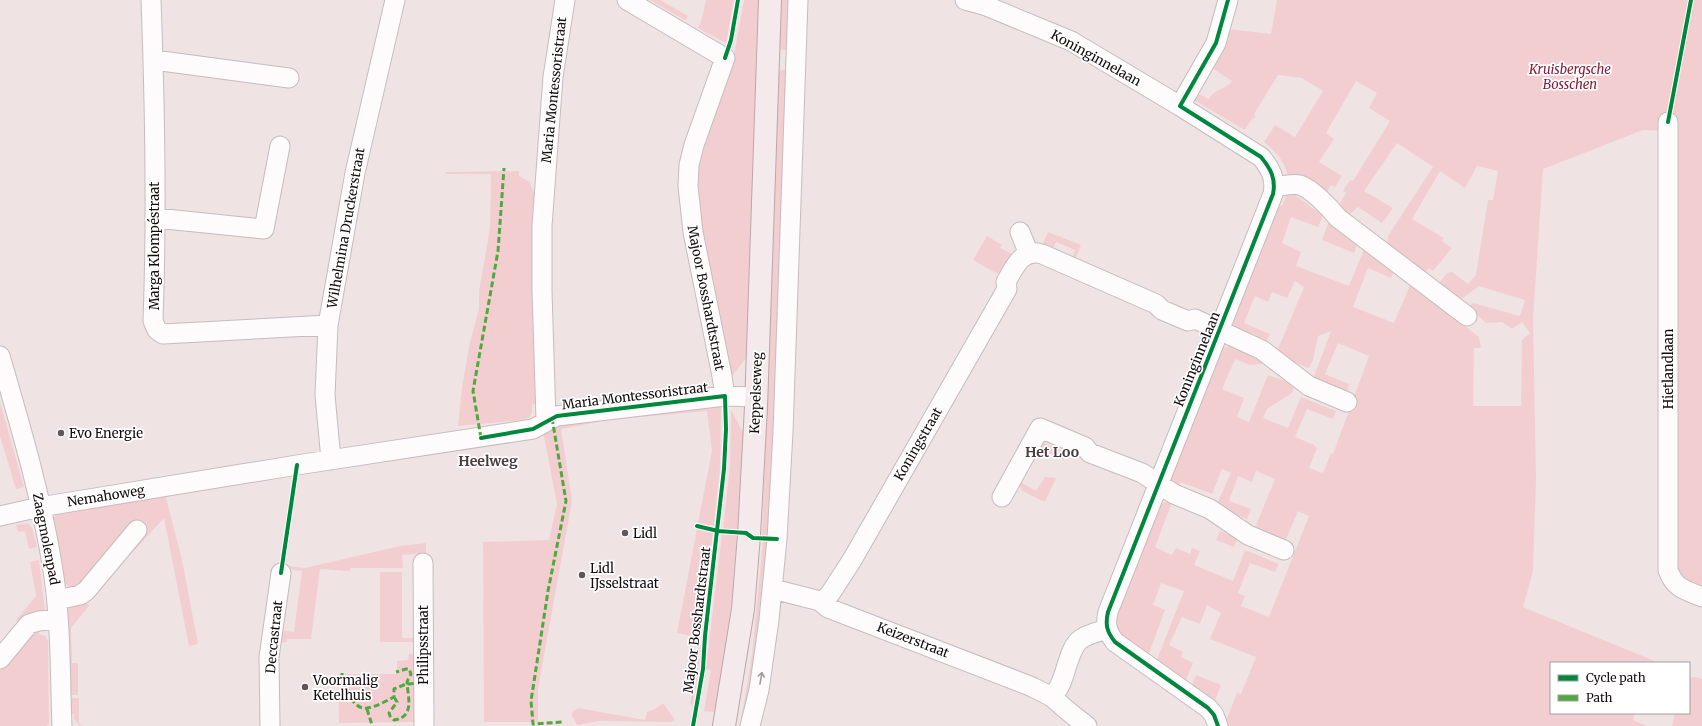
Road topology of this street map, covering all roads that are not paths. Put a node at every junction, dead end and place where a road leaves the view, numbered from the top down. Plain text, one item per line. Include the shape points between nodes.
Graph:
1 (151, 0) edge
2 (394, 0) edge
3 (564, 0) edge
4 (627, 0) edge
5 (770, 0) edge
6 (798, 0) edge
7 (965, 0) edge
8 (1228, 0) edge
9 (768, 59) junction
10 (154, 60) junction
11 (796, 60) junction
12 (289, 78) dead end
13 (1180, 106) junction
14 (1668, 122) dead end
15 (280, 146) dead end
16 (1274, 187) junction
17 (156, 218) junction
18 (1020, 232) dead end
19 (1029, 254) junction
20 (1467, 316) dead end
21 (328, 325) junction
22 (1220, 330) junction
23 (0, 356) edge
24 (725, 396) junction
25 (756, 397) junction
26 (1347, 402) dead end
27 (546, 420) junction
28 (331, 460) junction
29 (1158, 483) junction
30 (171, 486) joint
31 (1002, 497) dead end
32 (40, 507) junction
33 (0, 516) edge
34 (137, 530) dead end
35 (1284, 550) dead end
36 (423, 563) dead end
37 (281, 573) dead end
38 (773, 589) junction
39 (1702, 597) edge
40 (57, 600) junction
41 (820, 601) junction
42 (58, 619) junction
43 (1107, 629) junction
44 (0, 659) edge
45 (1052, 696) junction
46 (62, 726) edge
47 (270, 726) edge
48 (424, 726) edge
49 (724, 726) edge
50 (750, 726) edge
51 (1088, 726) edge
52 (1218, 726) edge

1 - 10 street, Marga Klompéstraat
2 - 21 street, Wilhelmina Druckerstraat via 355,173
3 - 27 street, Maria Montessoristraat via 553,77 542,226
4 - 24 street, Majoor Bosshardtstraat via 724,58 694,145 689,165 688,186 693,232
5 - 9 main road, Keppelseweg
6 - 11 street
7 - 13 street, Koninginnelaan via 984,5 1071,41
8 - 13 street via 1216,43
9 - 11 street
9 - 25 main road, Keppelseweg
10 - 12 street
10 - 17 street, Marga Klompéstraat
11 - 38 street via 783,432
13 - 16 street, Koninginnelaan via 1261,157 1274,176
14 - 39 street, Hietlandlaan via 1668,570 1672,580 1680,588
15 - 17 street via 264,229
16 - 20 street via 1304,187 1330,207 1338,218
16 - 22 street, Koninginnelaan
17 - 21 street, Marga Klompéstraat via 153,321 157,330 163,334
18 - 19 street
19 - 22 street, Koninginnelaan via 1042,254 1150,301 1162,310 1188,321 1195,319
19 - 41 street, Koningstraat via 1019,260 1006,282 1007,289 852,560 830,594
21 - 28 street, Wilhelmina Druckerstraat via 325,395
22 - 26 street, Koninginnelaan via 1262,350 1309,386
22 - 29 street, Koninginnelaan
23 - 32 street, Zaagmolenpad
24 - 25 street, Maria Montessoristraat
24 - 27 street, Maria Montessoristraat via 557,416
25 - 49 main road, Keppelseweg via 744,609
27 - 28 street, Maria Montessoristraat via 533,429
28 - 30 street, Maria Montessoristraat
29 - 31 street via 1142,473 1090,453 1084,447 1040,428
29 - 35 street via 1174,494 1210,509 1248,536
29 - 43 street, Koninginnelaan via 1108,612
30 - 32 street, Nemahoweg
32 - 33 street, Nemahoweg
32 - 40 street, Zaagmolenpad
34 - 40 street via 86,592
36 - 48 street, Philipsstraat
37 - 47 street, Deccastraat via 269,657
38 - 41 street, Keizerstraat
50 -> 38 street via 763,665
40 - 42 street, Zaagmolenpad
41 - 45 street, Keizerstraat via 828,608 962,658
42 - 44 street via 29,624
42 - 46 street, Zaagmolenpad
43 - 45 street via 1088,635 1078,642 1058,689
43 - 52 street via 1114,642 1208,708 1214,714
45 - 51 street, Keizerstraat via 1060,706

